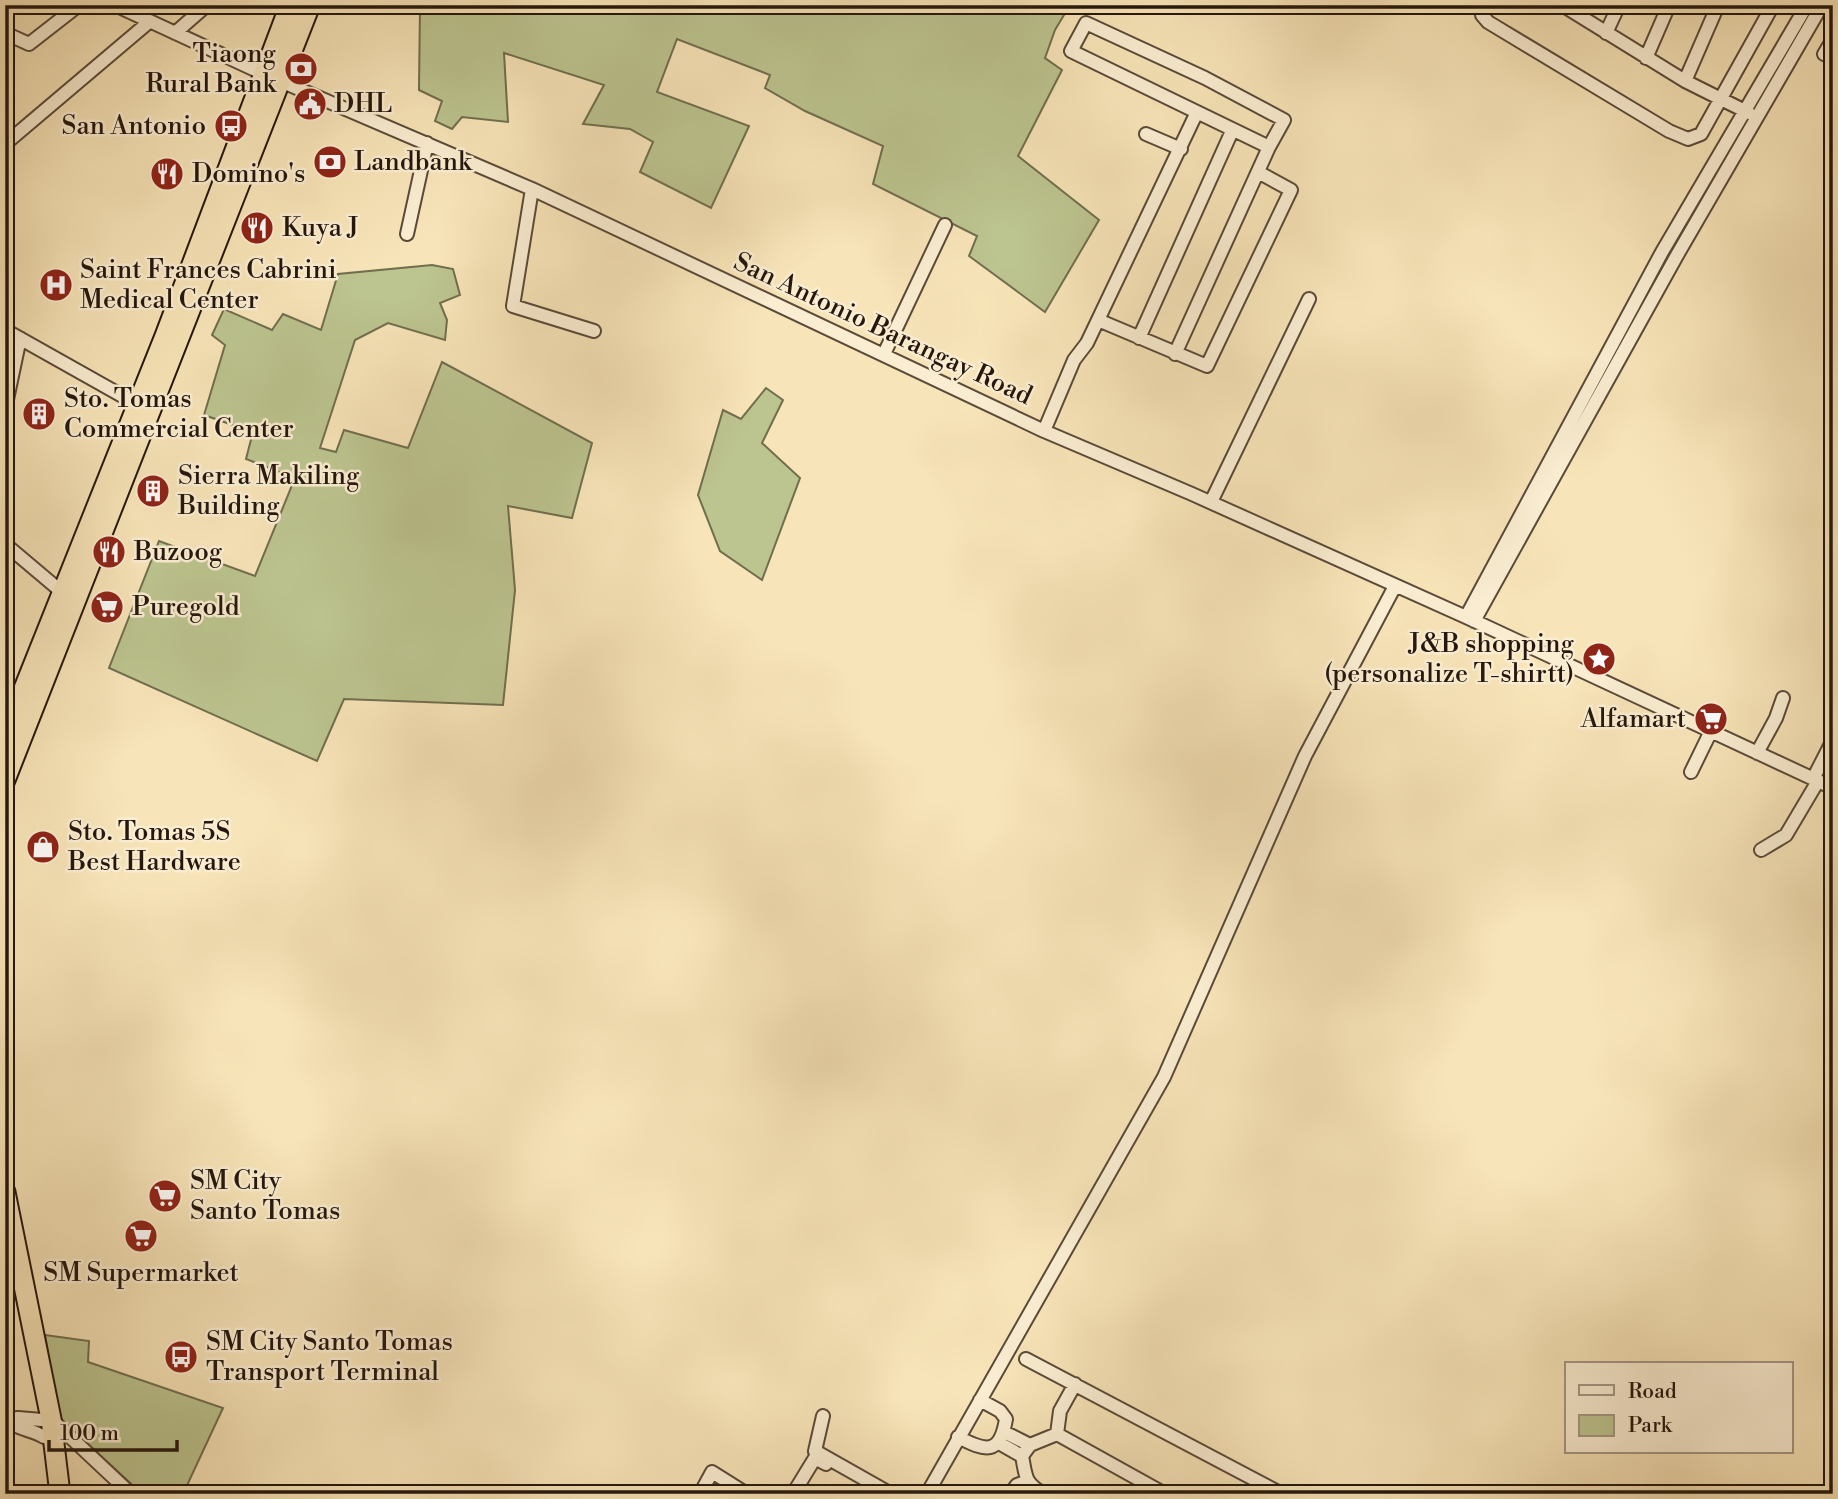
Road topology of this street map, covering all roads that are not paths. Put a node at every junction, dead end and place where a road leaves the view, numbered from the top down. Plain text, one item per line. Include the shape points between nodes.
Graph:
1 (79, 5) edge
2 (115, 5) edge
3 (207, 5) edge
4 (290, 5) edge
5 (310, 5) edge
6 (1483, 5) edge
7 (1619, 5) edge
8 (1669, 5) edge
9 (1718, 5) edge
10 (1773, 5) edge
11 (1807, 5) edge
12 (1822, 5) edge
13 (1565, 6) edge
14 (149, 22) junction
15 (5, 33) edge
16 (175, 33) junction
17 (1606, 33) junction
18 (1833, 39) edge
19 (1646, 58) junction
20 (1833, 58) edge
21 (272, 77) junction
22 (1685, 82) junction
23 (1721, 100) junction
24 (1744, 110) junction
25 (1197, 112) junction
26 (1757, 118) junction
27 (1232, 131) junction
28 (1146, 134) dead end
29 (427, 143) junction
30 (5, 144) edge
31 (1269, 147) junction
32 (1181, 149) junction
33 (1258, 173) junction
34 (532, 189) junction
35 (945, 225) dead end
36 (407, 234) dead end
37 (1308, 299) dead end
38 (1098, 320) junction
39 (5, 330) edge
40 (594, 331) dead end
41 (20, 338) junction
42 (1139, 338) junction
43 (884, 354) junction
44 (1175, 354) junction
45 (144, 407) junction
46 (5, 409) edge
47 (1044, 431) junction
48 (1211, 502) junction
49 (5, 544) edge
50 (1395, 586) junction
51 (63, 593) junction
52 (1470, 619) junction
53 (1783, 698) dead end
54 (1711, 731) junction
55 (5, 736) edge
56 (1833, 740) edge
57 (1757, 752) junction
58 (1691, 772) dead end
59 (5, 780) edge
60 (1816, 780) junction
61 (1833, 788) edge
62 (1761, 850) dead end
63 (5, 1192) edge
64 (5, 1244) edge
65 (1026, 1359) dead end
66 (1075, 1384) junction
67 (980, 1400) junction
68 (822, 1416) dead end
69 (8, 1420) edge
70 (44, 1421) junction
71 (1057, 1434) junction
72 (958, 1437) junction
73 (1001, 1438) junction
74 (1026, 1451) junction
75 (1027, 1480) junction
76 (59, 1487) edge
77 (745, 1493) edge
78 (131, 1494) edge
79 (700, 1494) edge
80 (793, 1494) edge
81 (878, 1494) edge
82 (891, 1494) edge
83 (926, 1494) edge
84 (1010, 1494) edge
85 (1044, 1494) edge
86 (1165, 1494) edge
87 (1282, 1494) edge

1 - 15 street via 29,44
2 - 14 street, San Antonio Barangay Road
3 - 16 street
4 - 21 highway
5 - 21 highway
6 - 23 street via 1482,15 1488,22 1688,139 1701,134
7 - 17 street
8 - 19 street
9 - 22 street
10 - 23 street
11 - 24 street
12 - 26 street
13 - 17 street
14 - 16 street, San Antonio Barangay Road
14 - 30 street
16 - 21 street, San Antonio Barangay Road
17 - 19 street
18 - 20 street via 1824,54
19 - 22 street
21 - 29 street, San Antonio Barangay Road
21 - 45 highway
22 - 23 street
23 - 24 street
24 - 26 street
24 - 52 street via 1662,252
25 - 27 street
25 - 31 street via 1071,51 1086,23 1284,120
25 - 32 street
26 - 52 street
27 - 31 street
27 - 42 street
28 - 32 street
29 - 34 street, San Antonio Barangay Road
29 - 36 street
31 - 33 street
32 - 38 street
33 - 44 street
33 - 44 street via 1291,190 1208,366
34 - 40 street via 513,306
34 - 43 street, San Antonio Barangay Road
35 - 43 street
37 - 48 street
38 - 42 street
38 - 47 street via 1074,360
39 - 41 street
41 - 45 street
41 - 46 street
42 - 44 street
43 - 47 street, San Antonio Barangay Road
45 - 51 highway
45 - 59 highway
47 - 48 street, San Antonio Barangay Road
48 - 50 street, San Antonio Barangay Road
49 - 51 street
50 - 52 street, San Antonio Barangay Road
50 - 67 street via 1305,756 1164,1077
51 - 55 highway
52 - 54 street, San Antonio Barangay Road
53 - 57 street
54 - 57 street, San Antonio Barangay Road
54 - 58 street
56 - 60 street
57 - 60 street, San Antonio Barangay Road
60 - 61 street, San Antonio Barangay Road
60 - 62 street via 1786,835
63 - 70 highway
64 - 70 highway
65 - 66 street
66 - 71 street via 1060,1411
66 - 87 street
67 - 72 street
67 - 73 street via 1006,1419
68 - 82 street via 815,1451
69 - 70 street
70 - 76 highway
70 - 78 street
71 - 74 street
71 - 86 street
72 - 73 street via 989,1448
72 - 83 street
73 - 74 street
74 - 75 street
75 - 84 street
75 - 85 street
77 - 79 street via 712,1472
80 - 81 street via 815,1458

